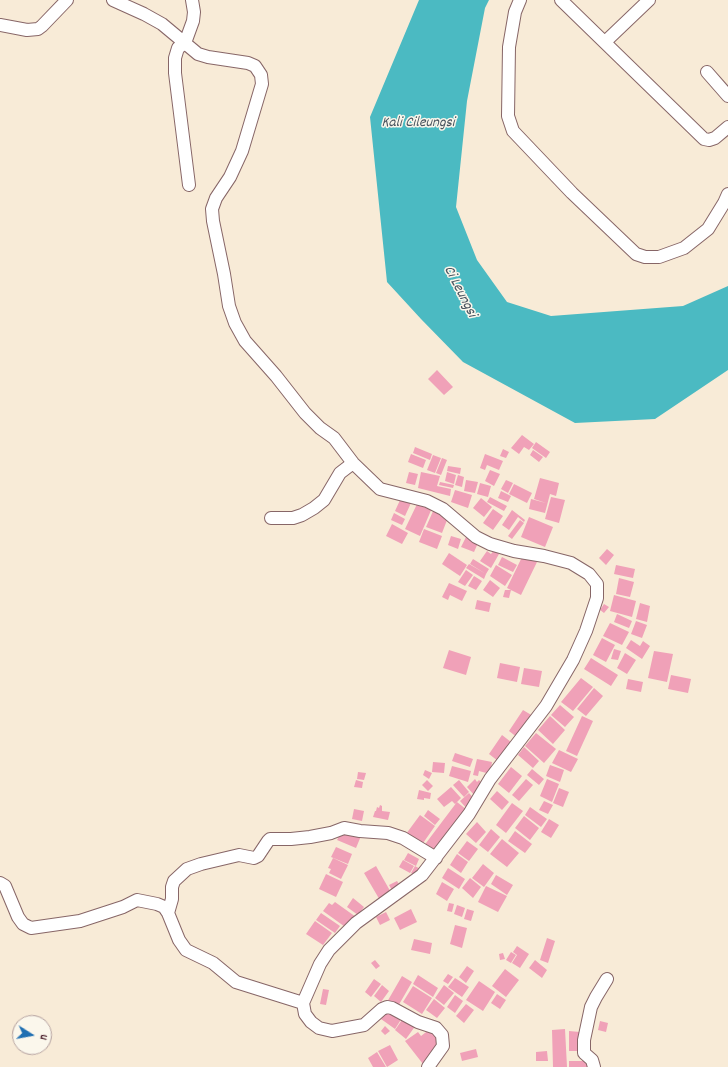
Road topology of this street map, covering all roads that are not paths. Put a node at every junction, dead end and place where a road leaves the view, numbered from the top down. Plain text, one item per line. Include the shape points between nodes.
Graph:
1 (67, 0) edge
2 (113, 0) edge
3 (192, 0) edge
4 (520, 0) edge
5 (561, 0) edge
6 (649, 0) edge
7 (0, 25) edge
8 (605, 42) junction
9 (185, 43) junction
10 (707, 72) dead end
11 (728, 96) edge
12 (728, 127) edge
13 (189, 185) dead end
14 (728, 194) edge
15 (353, 463) junction
16 (271, 518) dead end
17 (436, 858) junction
18 (0, 883) edge
19 (168, 913) junction
20 (607, 979) dead end
21 (303, 1003) junction
22 (428, 1067) edge
23 (594, 1067) edge

1 - 7 street via 38,28 29,30
2 - 9 street via 162,24
3 - 9 street via 193,21
4 - 14 street via 515,12 509,47 508,116 513,131 572,193 636,254 660,257 684,248 708,229
5 - 8 street
6 - 8 street
8 - 12 street via 704,139 715,138
9 - 13 street via 178,48 175,73
9 - 15 street via 198,54 248,63 255,66 261,75 262,84 242,151 212,209 229,306 234,322 245,341 305,413 334,438
10 - 11 street
15 - 16 street via 340,473 324,500 314,508 294,518
15 - 17 street via 380,489 427,501 444,509 476,538 514,551 571,563 589,574 597,584 597,598 574,660 546,706 490,779 469,814
17 - 19 street via 403,838 388,833 344,828 310,837 270,839 254,858 239,855 187,869 174,881
17 - 21 street via 422,876 356,922 338,940 320,964
18 - 19 street via 5,886 18,917 28,927 80,921 137,900 164,907
19 - 21 street via 186,950 213,963 236,982
20 - 23 street via 592,1007 584,1040 584,1053 592,1060
21 - 22 street via 305,1014 311,1022 319,1028 332,1031 364,1025 387,1007 436,1028 442,1035 443,1046

